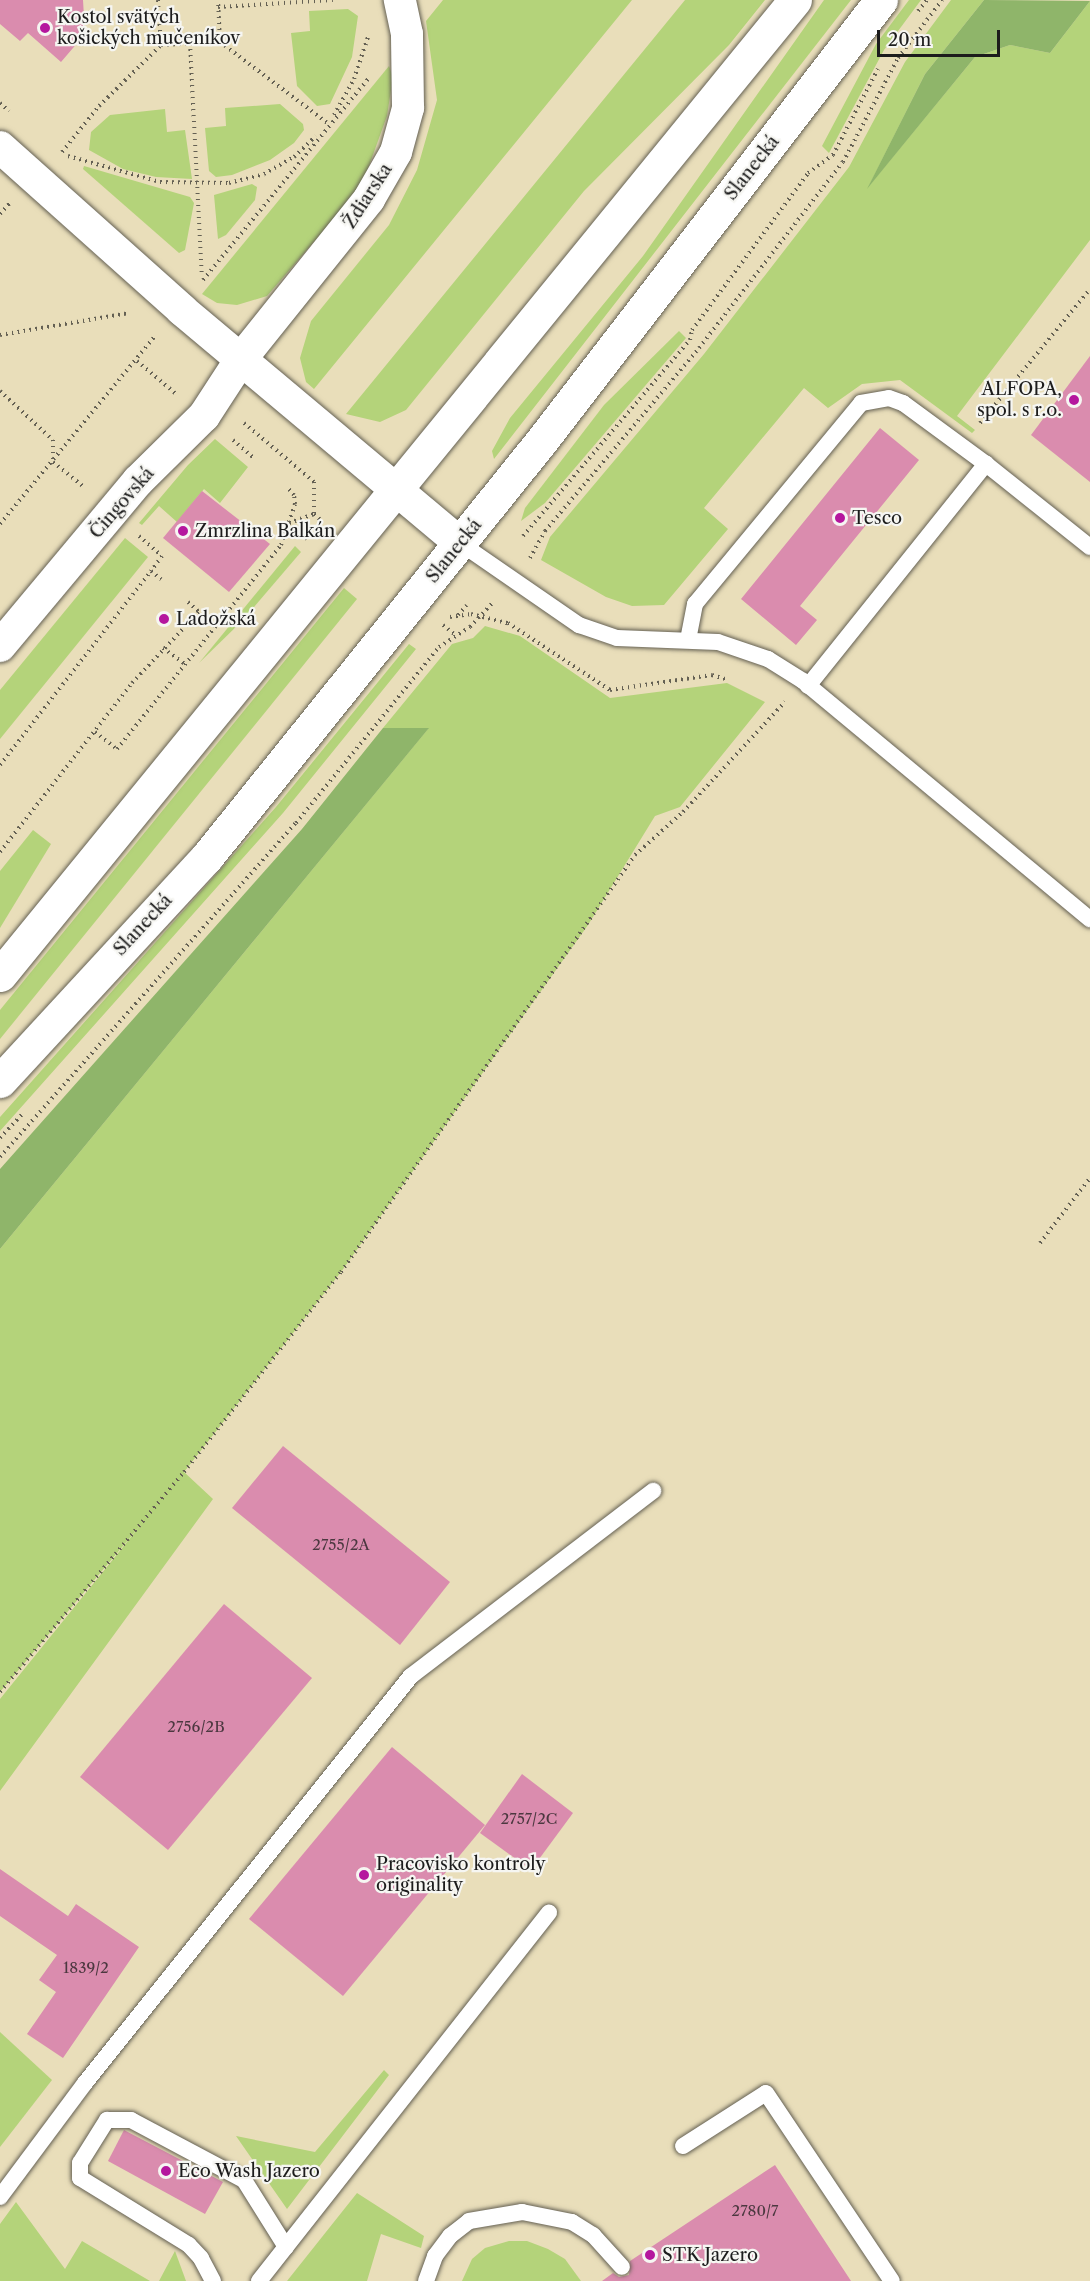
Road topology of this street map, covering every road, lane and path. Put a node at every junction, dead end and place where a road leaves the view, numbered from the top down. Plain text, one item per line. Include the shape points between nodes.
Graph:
1 (158, 0) edge
2 (218, 0) edge
3 (333, 0) edge
4 (400, 0) edge
5 (795, 0) edge
6 (881, 0) edge
7 (927, 0) edge
8 (942, 0) edge
9 (218, 7) junction
10 (912, 19) dead end
11 (369, 24) dead end
12 (407, 34) junction
13 (219, 42) junction
14 (190, 43) junction
15 (161, 45) junction
16 (882, 62) dead end
17 (0, 103) edge
18 (17, 118) dead end
19 (329, 124) junction
20 (0, 147) edge
21 (52, 147) dead end
22 (60, 154) junction
23 (69, 162) dead end
24 (199, 185) junction
25 (193, 273) dead end
26 (202, 281) junction
27 (1090, 289) edge
28 (182, 310) junction
29 (139, 312) dead end
30 (0, 335) edge
31 (241, 359) junction
32 (137, 361) junction
33 (0, 391) edge
34 (178, 395) dead end
35 (246, 425) dead end
36 (224, 432) dead end
37 (54, 440) dead end
38 (962, 447) junction
39 (255, 459) dead end
40 (986, 464) junction
41 (287, 487) dead end
42 (395, 491) junction
43 (314, 514) junction
44 (322, 522) dead end
45 (289, 523) junction
46 (0, 524) edge
47 (523, 536) dead end
48 (310, 541) dead end
49 (460, 543) junction
50 (1090, 547) edge
51 (534, 553) dead end
52 (151, 571) dead end
53 (188, 602) dead end
54 (466, 605) dead end
55 (489, 607) dead end
56 (199, 612) junction
57 (458, 615) junction
58 (482, 615) junction
59 (215, 626) junction
60 (432, 629) dead end
61 (688, 640) junction
62 (0, 646) edge
63 (163, 648) junction
64 (186, 665) junction
65 (732, 681) dead end
66 (806, 684) junction
67 (772, 699) dead end
68 (782, 705) junction
69 (791, 712) dead end
70 (96, 732) junction
71 (0, 765) edge
72 (0, 852) edge
73 (1090, 919) edge
74 (0, 975) edge
75 (0, 1081) edge
76 (23, 1112) dead end
77 (0, 1138) edge
78 (0, 1157) edge
79 (1090, 1178) edge
80 (1040, 1243) dead end
81 (653, 1491) dead end
82 (0, 1692) edge
83 (549, 1913) dead end
84 (682, 2146) dead end
85 (0, 2196) edge
86 (286, 2247) junction
87 (622, 2266) dead end
88 (213, 2281) edge
89 (259, 2281) edge
90 (426, 2281) edge
91 (892, 2281) edge

1 - 15 path
2 - 9 path
3 - 9 path
4 - 12 street, Ždiarska
5 - 42 main road
6 - 49 main road, Slanecká
7 - 10 path
8 - 51 path via 898,58 843,162 699,348 545,531
9 - 13 path
11 - 19 path via 354,79
12 - 19 path
12 - 31 street, Ždiarska via 408,108 396,152 369,199 334,247
13 - 14 path
13 - 19 path
14 - 15 path
14 - 24 path
15 - 22 path via 99,106
16 - 47 path via 833,155 808,173 692,330 690,340
17 - 18 path
19 - 24 path via 294,158 264,174 229,183
19 - 26 path
20 - 28 street
21 - 22 path
22 - 23 path
22 - 24 path via 132,176
24 - 26 path
25 - 26 path
26 - 28 path
27 - 38 path
28 - 31 street
28 - 32 path via 164,324
29 - 30 path
31 - 42 street
31 - 62 street, Čingovská via 204,416 138,481
32 - 34 path
32 - 46 path
33 - 37 path
35 - 43 path via 314,482
36 - 39 path
38 - 40 lane
38 - 61 lane via 903,403 889,398 861,403 695,604
40 - 50 lane
40 - 66 lane
41 - 45 path via 294,495
42 - 49 street
42 - 74 main road
43 - 44 path
43 - 45 path
45 - 48 path
45 - 59 path via 281,545
49 - 61 lane via 579,625 617,638
49 - 75 main road, Slanecká via 206,858
52 - 71 path
53 - 56 path
54 - 57 path
55 - 58 path
56 - 59 path
56 - 63 path
57 - 58 path
57 - 60 path
58 - 65 path via 515,627 610,690 712,675
58 - 78 path via 439,647 296,824
59 - 64 path
61 - 66 lane via 742,648 768,658
63 - 64 path
63 - 70 path
64 - 70 path via 117,749
66 - 68 path
66 - 73 lane
67 - 68 path
68 - 69 path
68 - 82 path via 683,812 635,855 341,1272 184,1472
70 - 72 path
76 - 77 path
79 - 80 path
81 - 85 lane via 411,1676 85,2083
83 - 86 lane
84 - 91 lane via 766,2092
86 - 88 lane via 244,2180 131,2120 107,2120 80,2163 80,2178 189,2245
86 - 89 lane
87 - 90 lane via 593,2235 572,2222 522,2212 469,2221 450,2236 435,2256

